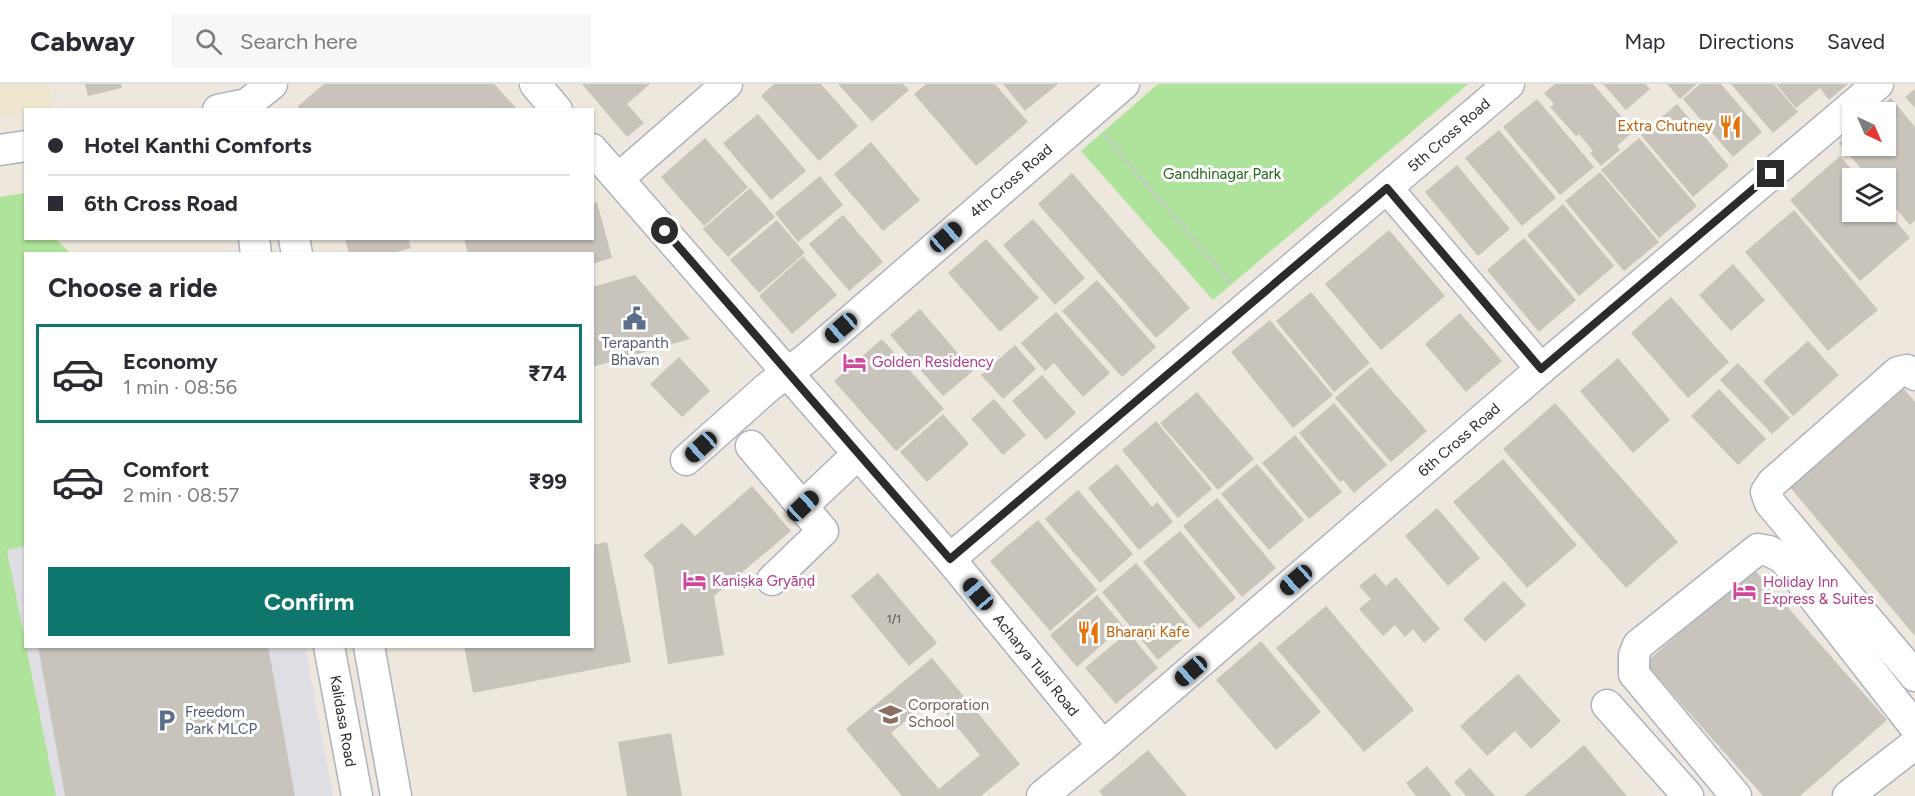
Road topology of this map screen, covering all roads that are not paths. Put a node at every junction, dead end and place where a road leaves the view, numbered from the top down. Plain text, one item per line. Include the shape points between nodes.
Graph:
1 (272, 84) edge
2 (535, 84) edge
3 (727, 84) edge
4 (1124, 84) edge
5 (1509, 84) edge
6 (1878, 84) edge
7 (247, 102) edge
8 (225, 108) edge
9 (555, 108) edge
10 (24, 146) edge
11 (0, 150) edge
12 (594, 151) edge
13 (619, 178) junction
14 (1387, 188) junction
15 (1541, 369) junction
16 (789, 373) junction
17 (1915, 375) edge
18 (751, 446) dead end
19 (858, 454) junction
20 (686, 460) dead end
21 (803, 506) junction
22 (950, 559) junction
23 (772, 580) dead end
24 (329, 648) edge
25 (369, 648) edge
26 (1915, 676) edge
27 (1607, 705) dead end
28 (1915, 727) edge
29 (1915, 744) edge
30 (1103, 746) junction
31 (357, 796) edge
32 (396, 796) edge
33 (1042, 796) edge
34 (1688, 796) edge
35 (1736, 796) edge
36 (1848, 796) edge

1 - 7 street
2 - 9 street
3 - 13 street
4 - 16 street, 4th Cross Road
5 - 14 street, 5th Cross Road
6 - 15 street, 6th Cross Road
7 - 8 street
10 - 11 street
12 - 13 street, Acharya Tulsi Road
13 - 16 street, Acharya Tulsi Road
14 - 15 street
14 - 22 street, 5th Cross Road
15 - 30 street, 6th Cross Road
16 - 19 street, Acharya Tulsi Road
16 - 20 street, 4th Cross Road
17 - 26 street via 1907,370 1898,372 1766,492 1770,502
18 - 21 street
19 - 21 street
19 - 22 street, Acharya Tulsi Road
21 - 23 street via 823,531
22 - 30 street, Acharya Tulsi Road
24 - 31 street, Kalidasa Road
25 - 32 street
27 - 34 street
28 - 35 street via 1783,558 1758,549 1638,645 1634,655 1634,674
29 - 36 street
30 - 33 street, 6th Cross Road

